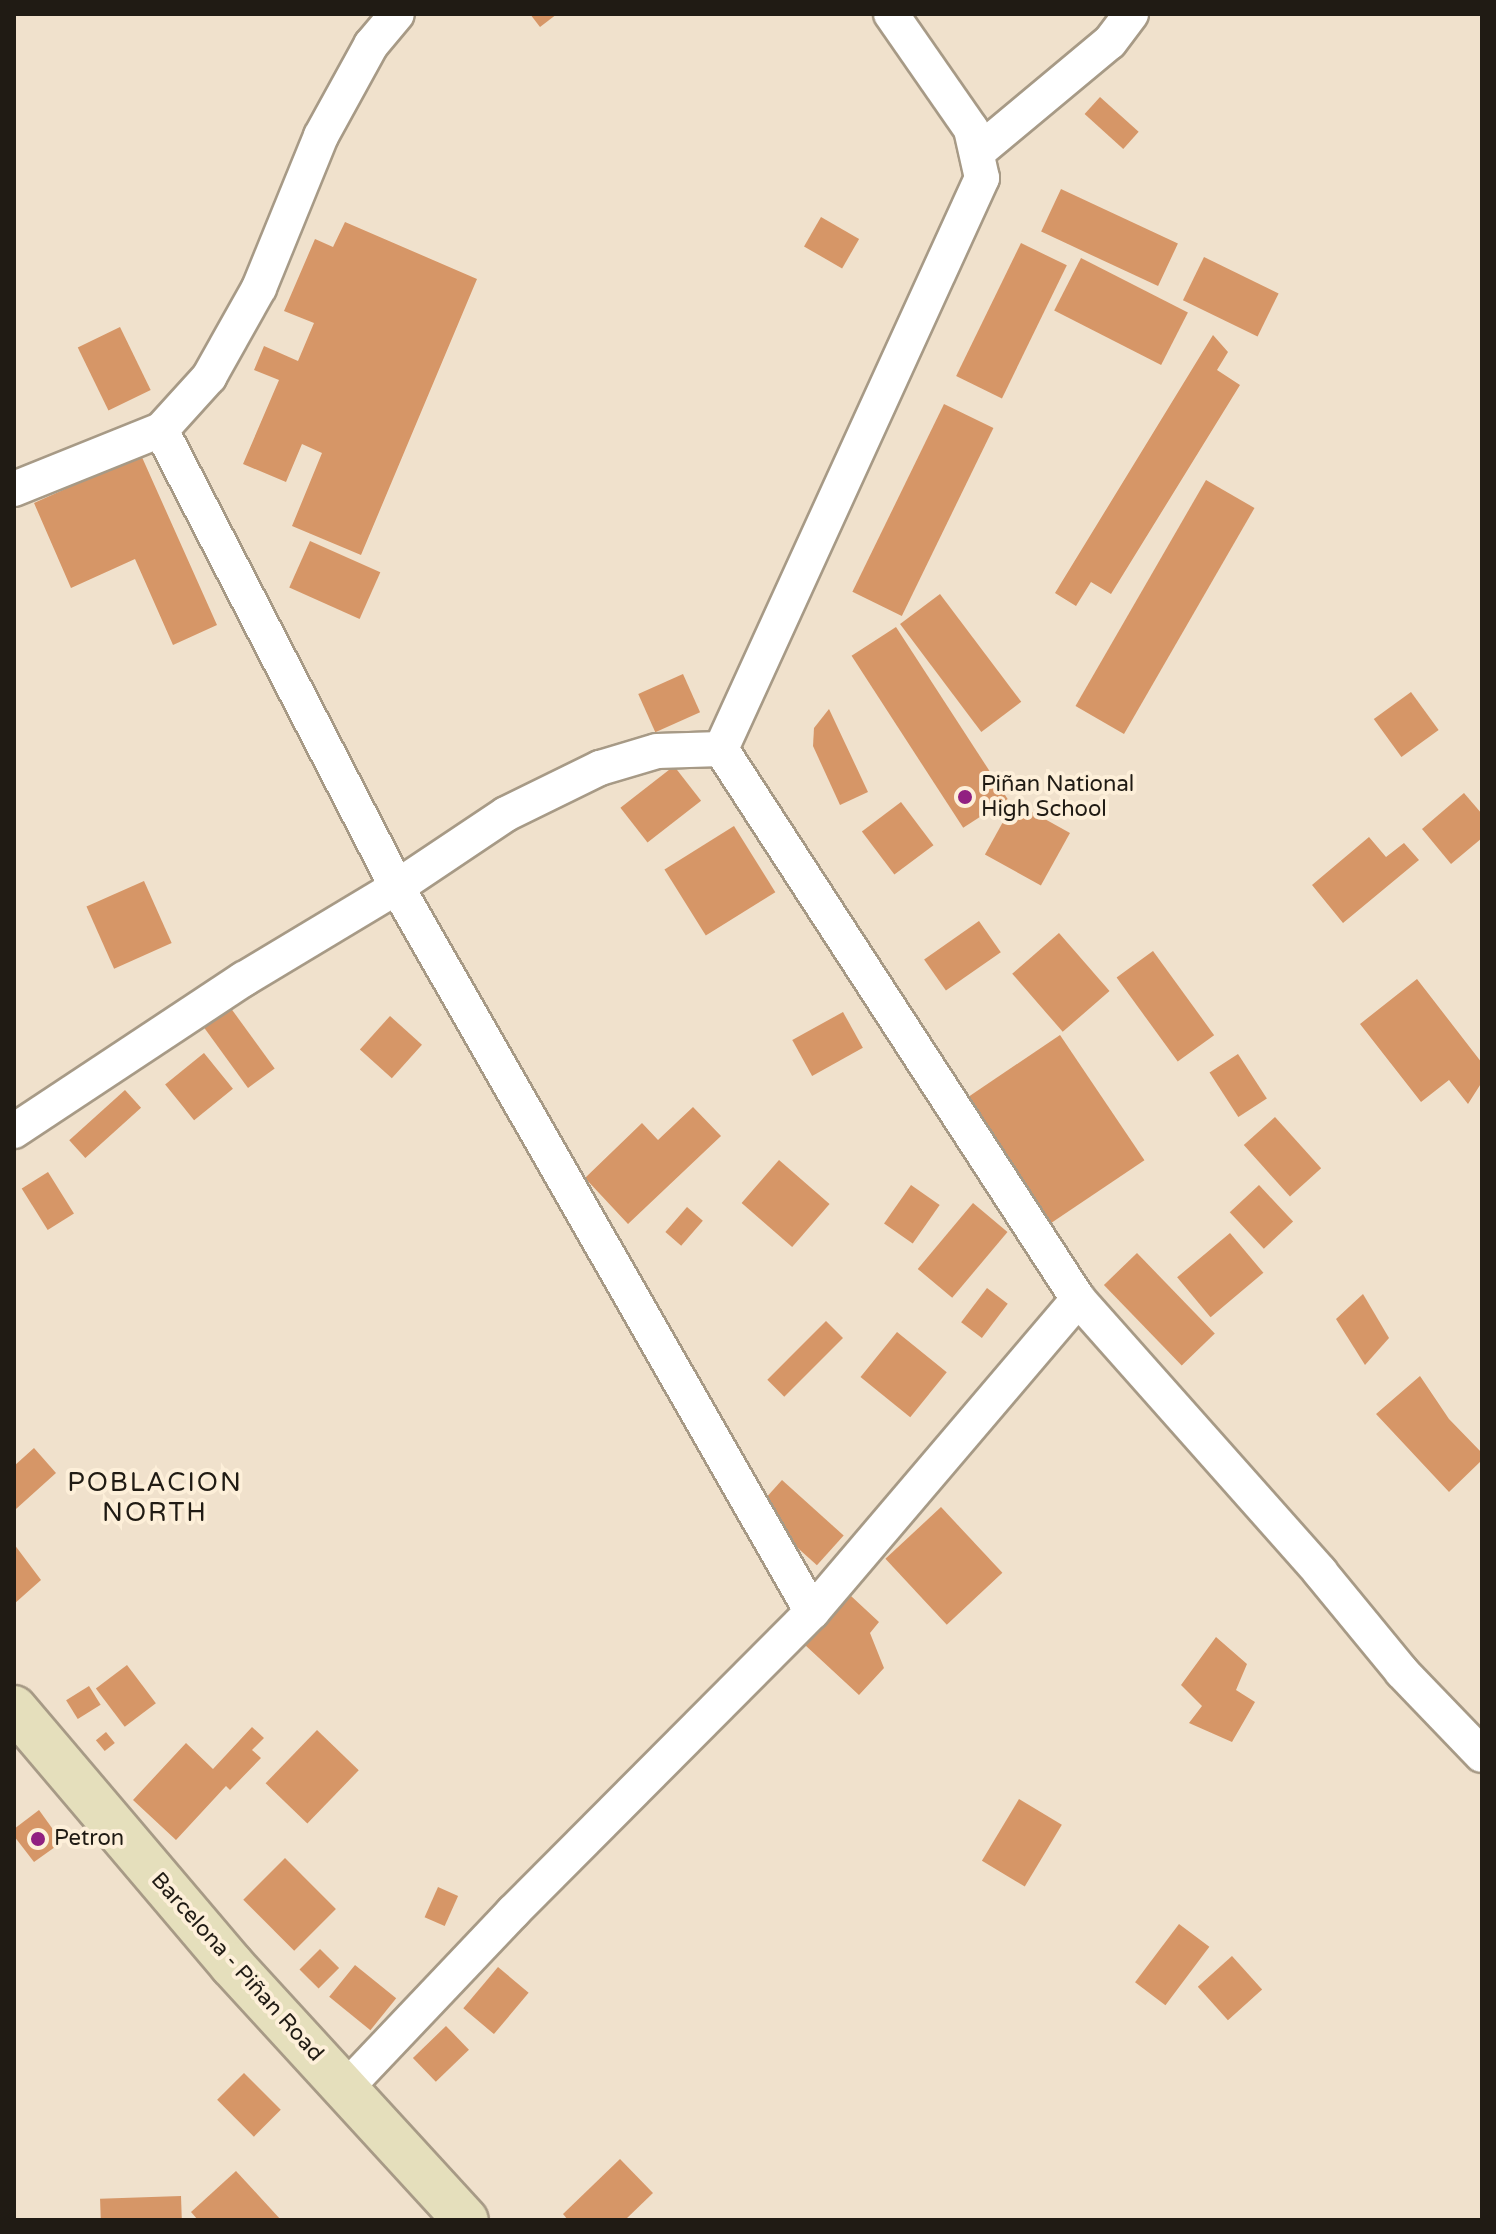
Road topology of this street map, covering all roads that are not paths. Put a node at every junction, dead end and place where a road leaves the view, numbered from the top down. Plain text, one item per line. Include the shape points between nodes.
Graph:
1 (397, 14) edge
2 (891, 14) edge
3 (1131, 14) edge
4 (979, 151) junction
5 (161, 430) junction
6 (14, 489) edge
7 (721, 749) junction
8 (397, 887) junction
9 (14, 1131) edge
10 (1078, 1299) junction
11 (812, 1612) junction
12 (14, 1708) edge
13 (1482, 1755) edge
14 (345, 2089) junction
15 (456, 2217) edge

1 - 5 street via 371,45 321,136 259,288 209,377
2 - 4 street via 971,129
3 - 4 street via 1110,42
4 - 7 street via 978,194
5 - 6 street
5 - 8 street
7 - 8 street via 657,751 600,768 506,814
7 - 10 street
8 - 9 street via 244,979
8 - 11 street
10 - 11 street
10 - 13 street via 1402,1672
11 - 14 street
12 - 14 main road, Barcelona - Piñan Road
14 - 15 main road, Barcelona - Piñan Road

